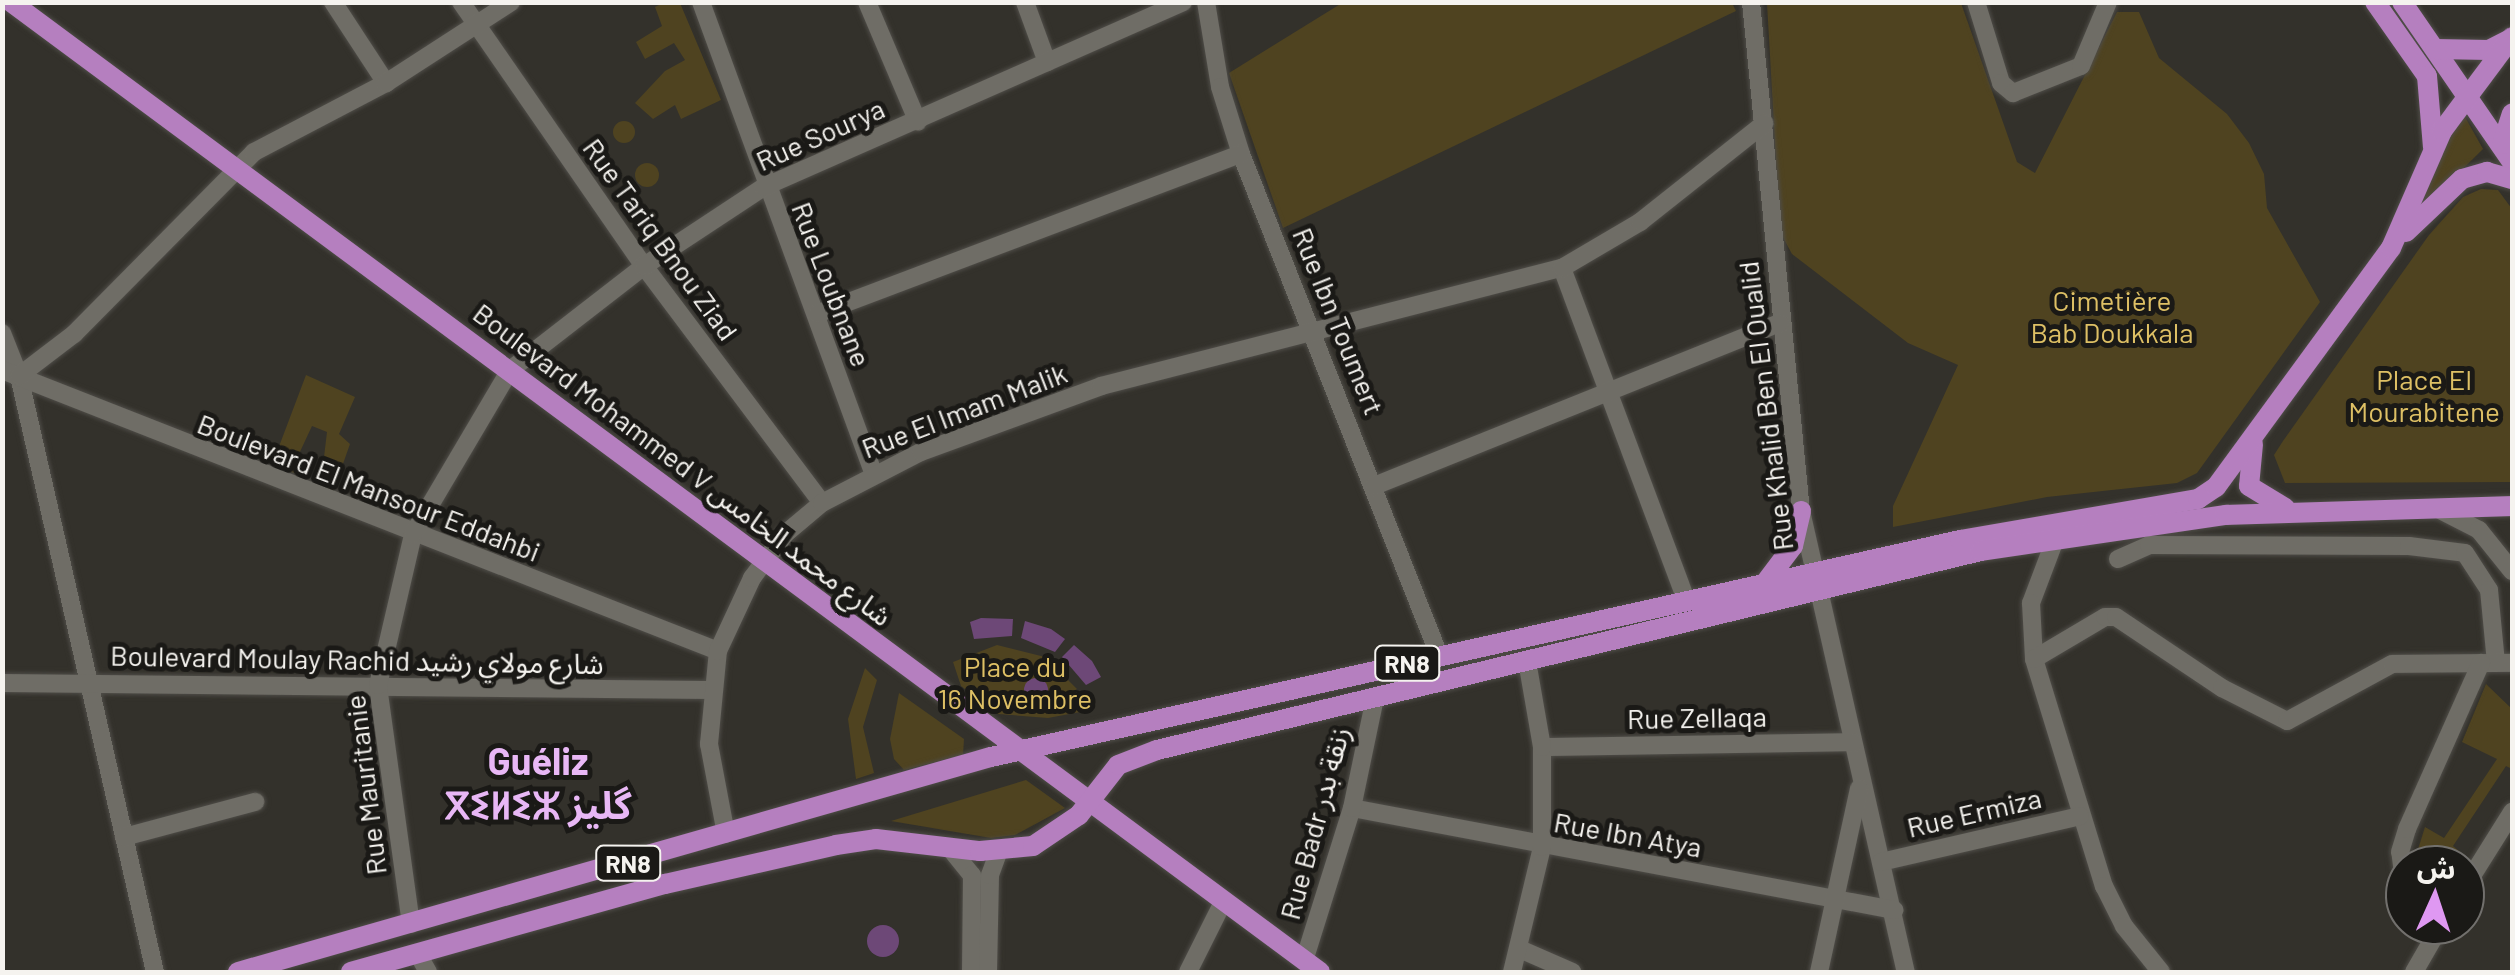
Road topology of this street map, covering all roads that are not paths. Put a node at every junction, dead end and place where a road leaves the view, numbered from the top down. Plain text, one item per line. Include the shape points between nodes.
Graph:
1 (11, 2) edge
2 (333, 2) edge
3 (461, 2) edge
4 (511, 2) edge
5 (701, 2) edge
6 (867, 2) edge
7 (1025, 2) edge
8 (1183, 2) edge
9 (1206, 2) edge
10 (1752, 2) edge
11 (1976, 2) edge
12 (2108, 2) edge
13 (2375, 2) edge
14 (2402, 2) edge
15 (476, 23) junction
16 (2512, 38) edge
17 (2435, 50) junction
18 (1047, 62) junction
19 (386, 83) junction
20 (2469, 92) junction
21 (2512, 114) edge
22 (918, 122) junction
23 (1765, 123) junction
24 (2507, 153) edge
25 (1242, 154) junction
26 (2432, 154) junction
27 (237, 172) junction
28 (2512, 179) edge
29 (764, 187) junction
30 (2392, 248) junction
31 (644, 266) junction
32 (1562, 268) junction
33 (817, 314) junction
34 (1780, 323) junction
35 (1312, 327) junction
36 (2, 333) edge
37 (510, 370) junction
38 (10, 373) edge
39 (1610, 391) junction
40 (2257, 432) junction
41 (873, 472) junction
42 (1374, 486) junction
43 (822, 503) junction
44 (2512, 506) edge
45 (2440, 510) junction
46 (1801, 511) junction
47 (2295, 512) junction
48 (413, 534) junction
49 (2056, 537) junction
50 (2118, 559) dead end
51 (2508, 559) edge
52 (766, 560) junction
53 (2512, 571) edge
54 (1816, 581) junction
55 (1765, 583) junction
56 (1686, 600) junction
57 (718, 652) junction
58 (1439, 655) junction
59 (2034, 659) junction
60 (1527, 661) junction
61 (2496, 663) edge
62 (2, 683) edge
63 (86, 684) junction
64 (378, 685) junction
65 (711, 690) junction
66 (1375, 698) junction
67 (1853, 742) junction
68 (1542, 747) junction
69 (1018, 752) junction
70 (1860, 780) junction
71 (255, 802) dead end
72 (1090, 803) junction
73 (1352, 808) junction
74 (2512, 812) edge
75 (2080, 816) junction
76 (726, 834) junction
77 (124, 837) junction
78 (2402, 845) edge
79 (949, 847) junction
80 (1542, 847) junction
81 (999, 850) junction
82 (2485, 855) edge
83 (1881, 862) junction
84 (1838, 900) junction
85 (1222, 902) junction
86 (1894, 910) junction
87 (410, 924) junction
88 (2430, 945) edge
89 (1522, 950) junction
90 (423, 963) edge
91 (1312, 967) edge
92 (155, 972) edge
93 (238, 972) edge
94 (351, 972) edge
95 (972, 972) edge
96 (988, 972) edge
97 (1188, 972) edge
98 (1512, 972) edge
99 (1572, 972) edge
100 (1818, 972) edge
101 (1906, 972) edge
102 (2160, 972) edge
103 (2414, 972) edge

1 - 27 main road, Boulevard Mohammed V شارع محمد الخامس
2 - 19 street
3 - 15 street, Rue Tariq Bnou Ziad
4 - 15 street
5 - 29 street, Rue Loubnane
6 - 22 street
7 - 18 street
8 - 18 street, Rue Sourya
9 - 25 street, Rue Ibn Toumert via 1220,87
10 - 23 street, Rue Khalid Ben El Oualid
11 - 12 street via 2001,82 2013,94 2081,66
13 - 26 main road via 2427,76
14 - 17 main road
15 - 19 street
15 - 31 street, Rue Tariq Bnou Ziad
16 - 17 main road via 2488,50
16 - 20 main road, RN8
17 - 20 main road
18 - 22 street, Rue Sourya
19 - 27 street via 254,152
20 - 24 main road
20 - 26 main road, RN8
21 - 24 main road
22 - 29 street, Rue Sourya
23 - 32 street, Rue El Imam Malik via 1640,222
23 - 34 street, Rue Khalid Ben El Oualid
25 - 33 street
25 - 35 street, Rue Ibn Toumert
26 - 30 main road, RN8
27 - 37 main road, Boulevard Mohammed V شارع محمد الخامس
27 - 38 street via 74,334
28 - 30 main road via 2487,172 2462,179
29 - 31 street, Rue Sourya
29 - 33 street, Rue Loubnane
30 - 40 main road, RN8
31 - 37 street, Rue Sourya
31 - 43 street, Rue Tariq Bnou Ziad
32 - 35 street, Rue El Imam Malik via 1450,300
32 - 39 street
33 - 41 street, Rue Loubnane
34 - 39 street
34 - 46 street, Rue Khalid Ben El Oualid
35 - 41 street, Rue El Imam Malik via 1101,386
35 - 42 street, Rue Ibn Toumert
36 - 38 street
37 - 48 street, Rue Mauritanie
37 - 52 main road, Boulevard Mohammed V شارع محمد الخامس
38 - 48 street, Boulevard El Mansour Eddahbi
38 - 63 street
39 - 42 street
39 - 56 street
40 - 47 main road via 2249,486
40 - 54 main road, RN8 via 2210,493
41 - 43 street, Rue El Imam Malik
42 - 58 street, Rue Ibn Toumert
43 - 52 street, Rue El Imam Malik
44 - 45 main road, RN8
45 - 47 main road, RN8
45 - 51 street via 2479,530
46 - 54 street, Rue Khalid Ben El Oualid
46 - 55 main road via 1793,546
47 - 49 main road, RN8
48 - 57 street, Boulevard El Mansour Eddahbi
48 - 64 street, Rue Mauritanie
49 - 54 main road, RN8
49 - 59 street via 2031,603
50 - 61 street via 2150,545 2465,552 2490,590
51 - 53 street
52 - 57 street, Rue El Imam Malik
52 - 69 main road, Boulevard Mohammed V شارع محمد الخامس
54 - 55 main road, RN8
54 - 60 main road, RN8
54 - 67 street, Rue Khalid Ben El Oualid
55 - 56 main road, RN8
56 - 58 main road, RN8
57 - 65 street, Rue El Imam Malik
58 - 69 main road, RN8
59 - 61 street via 2077,631 2116,617 2222,688 2287,720 2392,664
59 - 75 street
60 - 66 main road, RN8
60 - 68 street
61 - 78 street
62 - 63 street, Boulevard Moulay Rachid شارع مولاي رشيد
63 - 64 street, Boulevard Moulay Rachid شارع مولاي رشيد
63 - 77 street
64 - 65 street, Boulevard Moulay Rachid شارع مولاي رشيد
64 - 87 street, Rue Mauritanie
65 - 76 street, Rue El Imam Malik via 709,744
66 - 72 main road, RN8 via 1138,756 1118,764
66 - 73 street, Rue Badr زنقة بدر
67 - 68 street, Rue Zellaqa
67 - 70 street, Rue Khalid Ben El Oualid
68 - 80 street
69 - 72 main road, Boulevard Mohammed V شارع محمد الخامس
69 - 76 main road, RN8
70 - 83 street, Rue Khalid Ben El Oualid
70 - 84 street
71 - 77 street
72 - 81 main road, RN8 via 1047,840
72 - 85 main road, Boulevard Mohammed V شارع محمد الخامس
73 - 80 street, Rue Ibn Atya
73 - 91 street, Rue Badr زنقة بدر
74 - 82 street
75 - 83 street, Rue Ermiza
75 - 102 street via 2112,905
76 - 87 main road, RN8
77 - 92 street
79 - 81 main road, RN8
79 - 90 main road, RN8 via 876,839 788,854
79 - 95 street via 972,874
80 - 84 street, Rue Ibn Atya
80 - 89 street
81 - 96 street via 990,875
83 - 86 street, Rue Khalid Ben El Oualid
84 - 86 street, Rue Ibn Atya
84 - 100 street
85 - 91 main road, Boulevard Mohammed V شارع محمد الخامس
85 - 97 street
86 - 101 street, Rue Khalid Ben El Oualid
87 - 93 main road, RN8
88 - 103 street
89 - 98 street
89 - 99 street
90 - 94 main road, RN8

